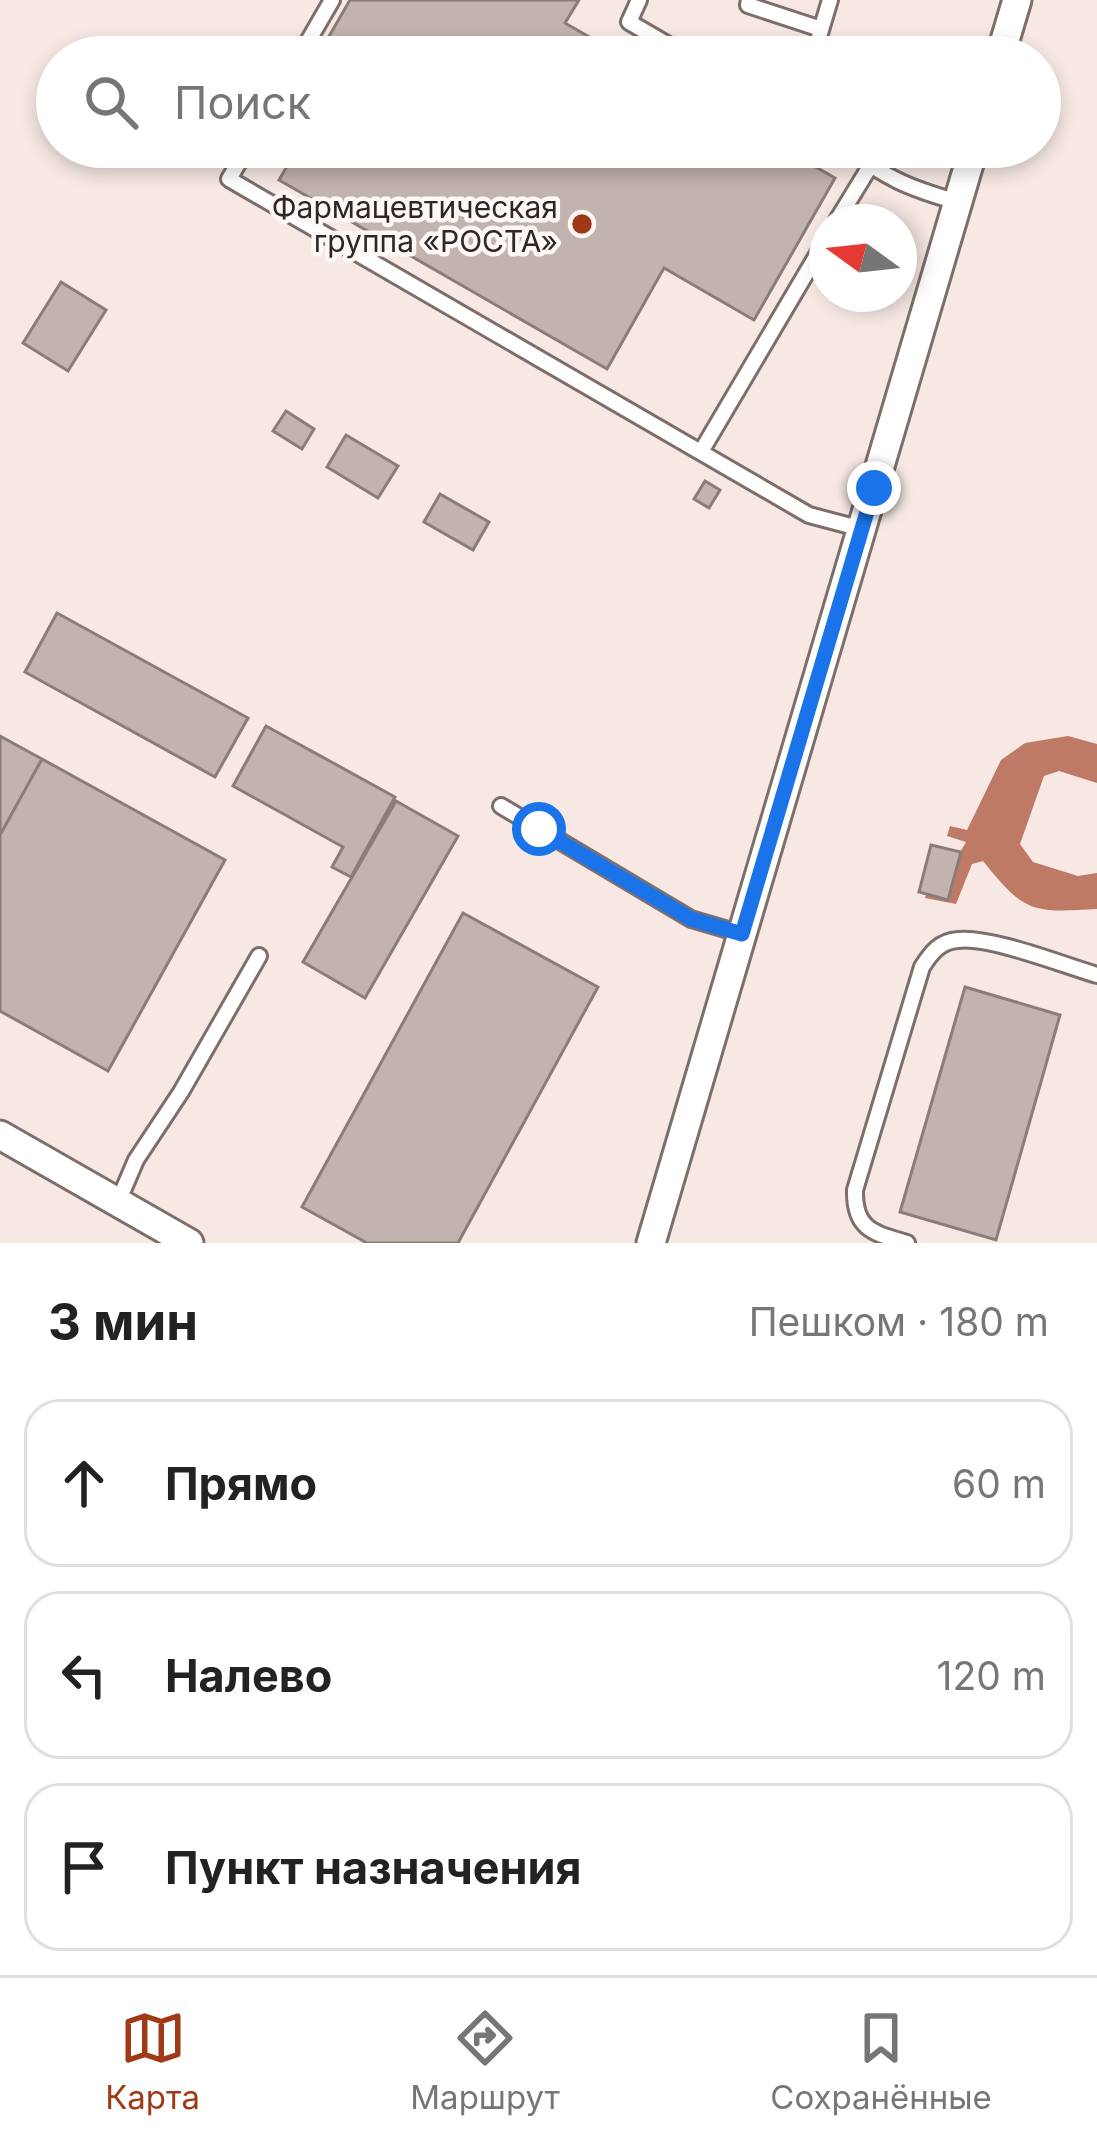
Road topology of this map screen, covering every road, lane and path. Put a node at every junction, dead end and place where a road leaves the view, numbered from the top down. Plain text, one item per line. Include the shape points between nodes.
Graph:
1 (332, 0) edge
2 (639, 0) edge
3 (749, 0) edge
4 (830, 0) edge
5 (1017, 0) edge
6 (821, 29) junction
7 (311, 36) edge
8 (653, 36) edge
9 (819, 36) edge
10 (1006, 36) edge
11 (236, 168) edge
12 (868, 168) joint
13 (968, 168) edge
14 (958, 202) junction
15 (847, 204) edge
16 (809, 269) edge
17 (702, 450) junction
18 (862, 529) junction
19 (501, 806) dead end
20 (742, 934) junction
21 (259, 956) dead end
22 (1097, 975) edge
23 (0, 1136) edge
24 (118, 1202) junction
25 (189, 1243) edge
26 (651, 1243) edge
27 (907, 1243) edge

1 - 7 lane
2 - 8 lane via 629,22
3 - 6 lane
4 - 6 lane
5 - 10 street
6 - 9 lane
11 - 17 lane via 229,179
12 - 14 lane
12 - 15 lane
13 - 14 street
14 - 18 street
16 - 17 lane
17 - 18 lane via 809,514
18 - 20 street
19 - 20 lane via 691,919
20 - 26 street
21 - 24 lane
22 - 27 lane via 981,941 956,939 933,949 855,1190 864,1226
23 - 24 street
24 - 25 street

